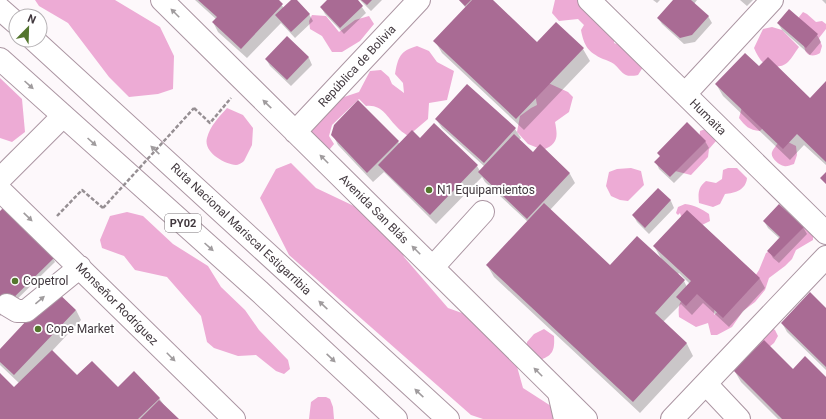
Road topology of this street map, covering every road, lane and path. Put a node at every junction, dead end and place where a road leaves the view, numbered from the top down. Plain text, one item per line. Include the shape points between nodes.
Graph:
1 (162, 0) edge
2 (419, 0) edge
3 (590, 0) edge
4 (772, 0) edge
5 (0, 9) edge
6 (8, 16) edge
7 (43, 48) edge
8 (0, 59) edge
9 (244, 82) junction
10 (684, 94) junction
11 (63, 116) junction
12 (295, 132) junction
13 (0, 179) edge
14 (0, 190) edge
15 (483, 212) dead end
16 (43, 231) junction
17 (826, 233) edge
18 (826, 257) edge
19 (80, 267) junction
20 (433, 267) junction
21 (7, 305) dead end
22 (706, 384) junction
23 (559, 393) junction
24 (234, 419) edge
25 (396, 419) edge
26 (448, 419) edge
27 (565, 419) edge
28 (586, 419) edge
29 (672, 419) edge
30 (739, 419) edge

9 -> 1 main road, Avenida San Blás
2 - 12 main road, República de Bolivia
3 - 10 main road, Humaita
4 - 10 main road
5 - 6 main road
26 -> 7 main road, Ruta Nacional Mariscal Estigarribia / PY02
8 -> 11 main road, PY02
12 -> 9 main road, Avenida San Blás
9 - 16 path, bridge via 210,123 194,108 104,208 82,190
10 - 17 main road, Humaita
11 - 13 main road
11 -> 25 main road, PY02
20 -> 12 main road, Avenida San Blás
14 -> 16 main road, Monseñor Rodríguez
15 - 20 main road
16 - 19 main road, Monseñor Rodríguez
18 - 22 main road
21 -> 19 main road via 17,311 26,311
19 -> 24 main road, Monseñor Rodríguez
23 -> 20 main road, Avenida San Blás
22 - 29 main road
22 - 30 main road
23 - 27 main road
23 - 28 main road, Avenida San Blás

